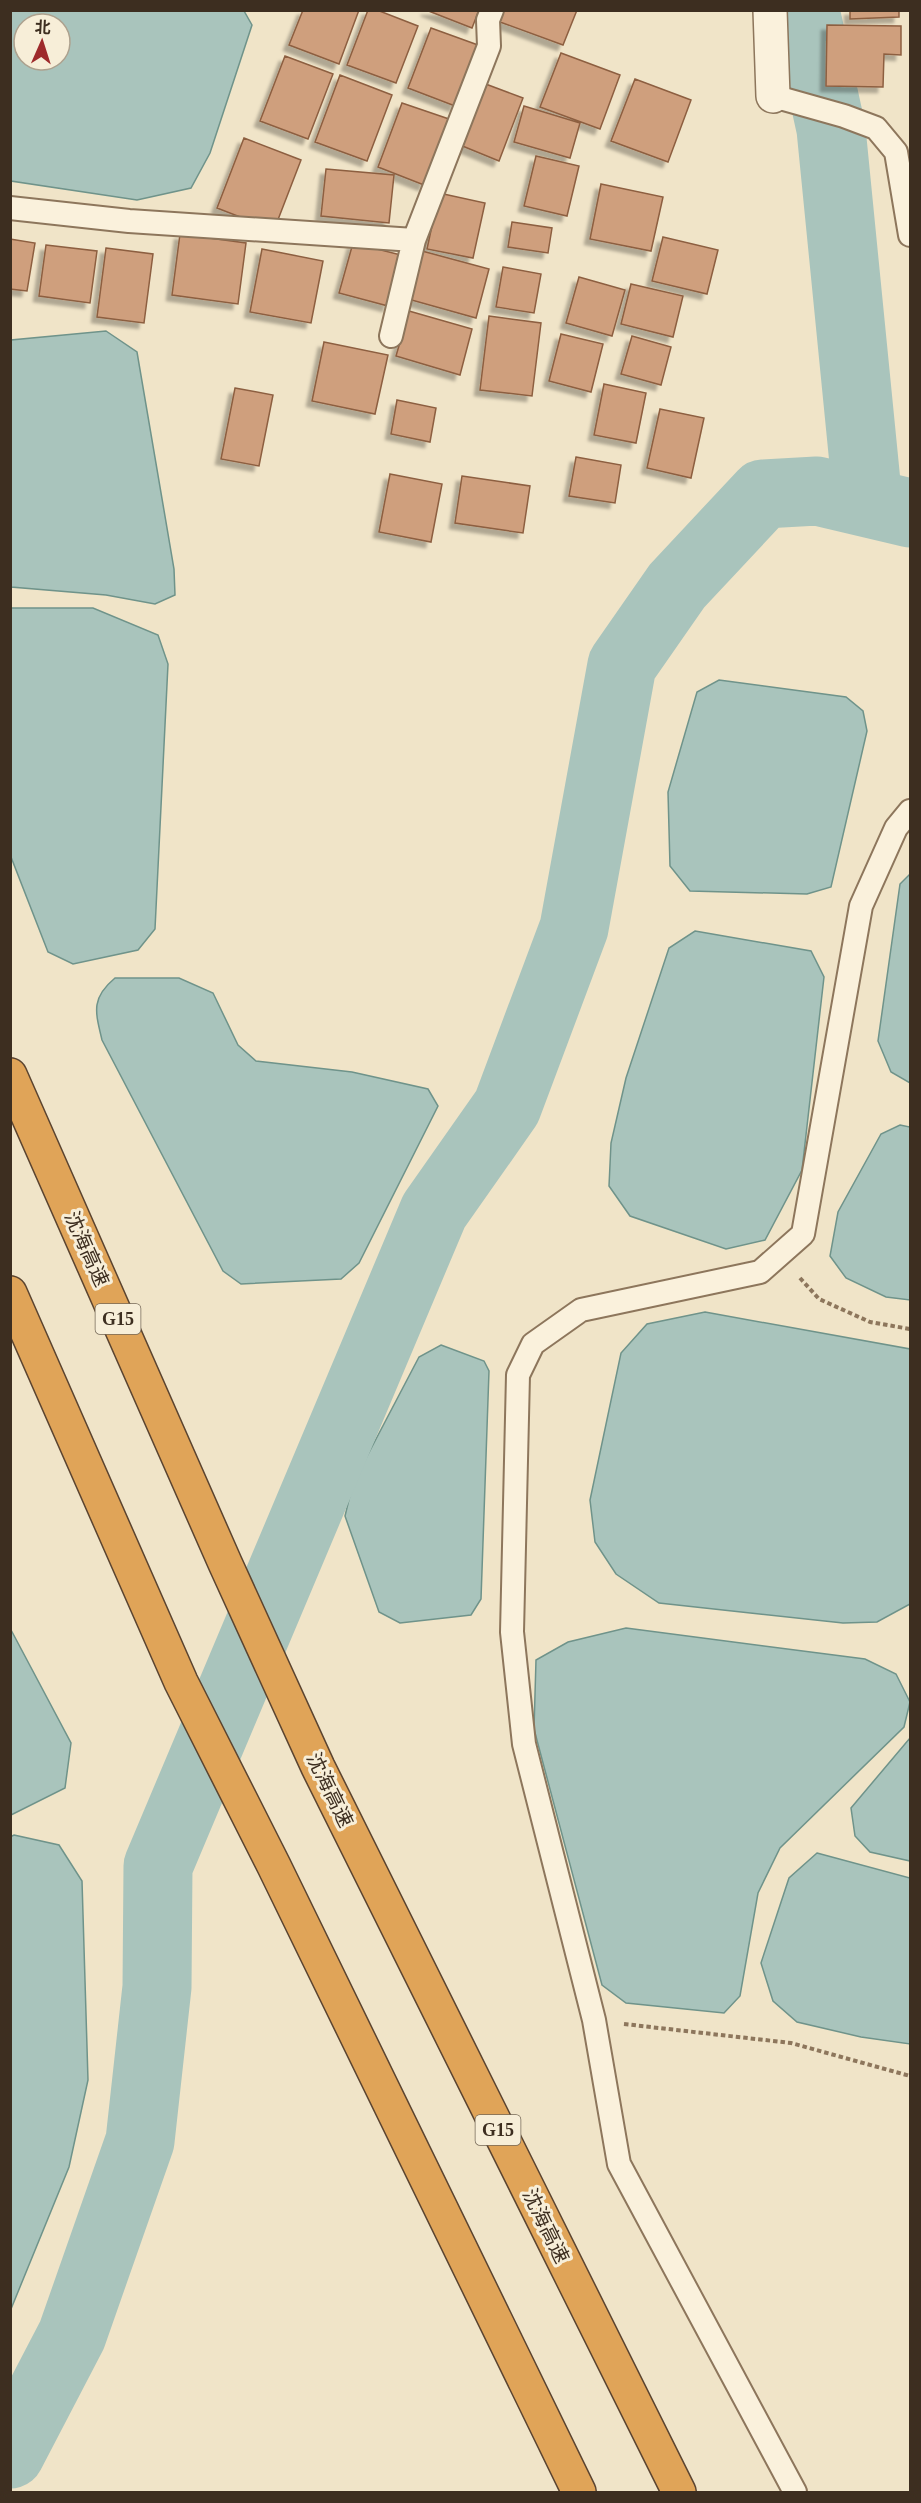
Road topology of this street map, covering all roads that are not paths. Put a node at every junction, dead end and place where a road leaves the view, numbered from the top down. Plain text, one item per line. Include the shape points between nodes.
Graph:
1 (492, 10) edge
2 (770, 10) edge
3 (788, 101) joint
4 (10, 208) edge
5 (910, 235) edge
6 (414, 240) junction
7 (391, 336) dead end
8 (910, 811) edge
9 (10, 1075) edge
10 (10, 1293) edge
11 (579, 2493) edge
12 (679, 2493) edge
13 (795, 2493) edge

1 - 6 lane via 488,20 489,46
2 - 3 street
3 - 5 lane via 876,128 896,152
4 - 6 lane via 129,221
6 - 7 lane
8 - 13 lane via 896,828 861,906 803,1234 760,1272 581,1310 533,1344 518,1375 512,1632 524,1744 594,2020 619,2164
9 - 12 highway, 沈海高速 / G15 via 318,1767
10 - 11 highway via 181,1682

